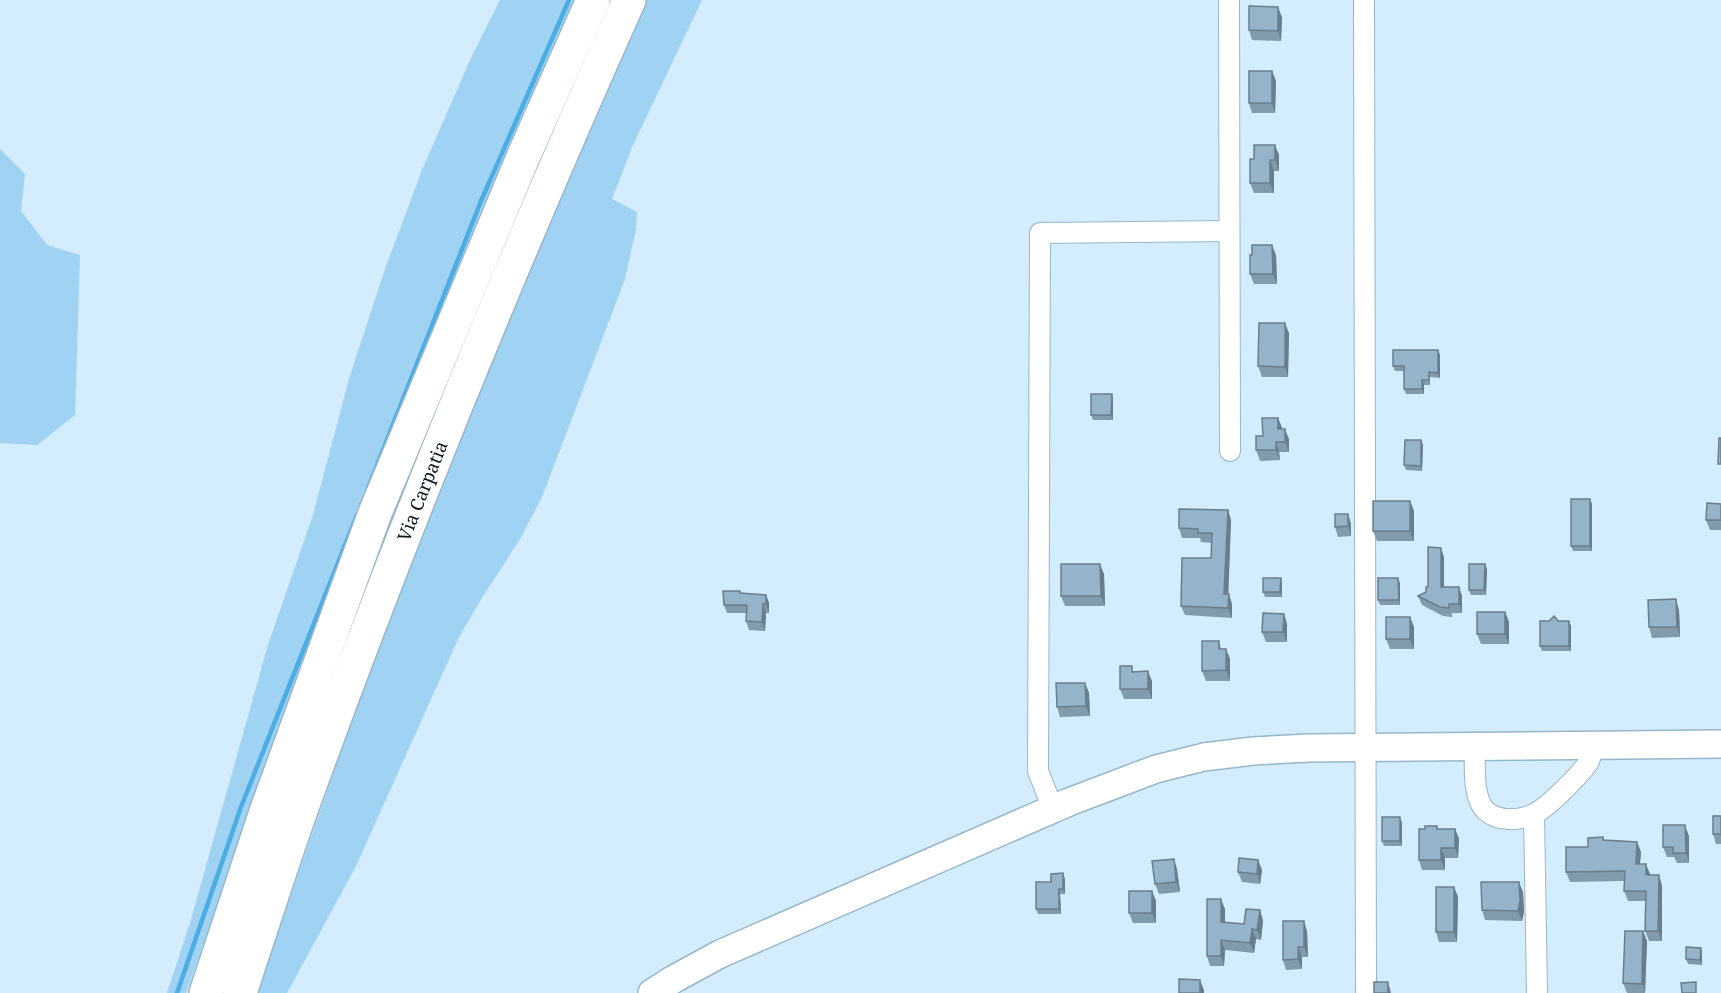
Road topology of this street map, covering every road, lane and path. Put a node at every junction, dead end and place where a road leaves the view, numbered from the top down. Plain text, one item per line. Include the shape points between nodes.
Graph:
1 (593, 0) edge
2 (629, 0) edge
3 (1228, 0) edge
4 (1364, 0) edge
5 (1229, 231) junction
6 (1230, 451) dead end
7 (1721, 744) edge
8 (1593, 745) junction
9 (1475, 746) junction
10 (1366, 747) junction
11 (1053, 809) junction
12 (1534, 814) junction
13 (206, 993) edge
14 (240, 993) edge
15 (652, 993) edge
16 (1366, 993) edge
17 (1537, 993) edge

1 - 13 highway, Via Carpatia via 375,513 266,812
2 - 14 highway, Via Carpatia via 564,146 408,527 301,811
3 - 5 street
4 - 10 street
5 - 6 street
5 - 11 street via 1040,233 1038,771
7 - 8 street
8 - 9 street
8 - 12 street via 1589,761 1556,798
9 - 10 street
9 - 12 street via 1476,781 1485,810 1499,818
10 - 11 street via 1253,751 1204,758 1156,769
10 - 16 street
11 - 15 street via 720,954
12 - 17 street

